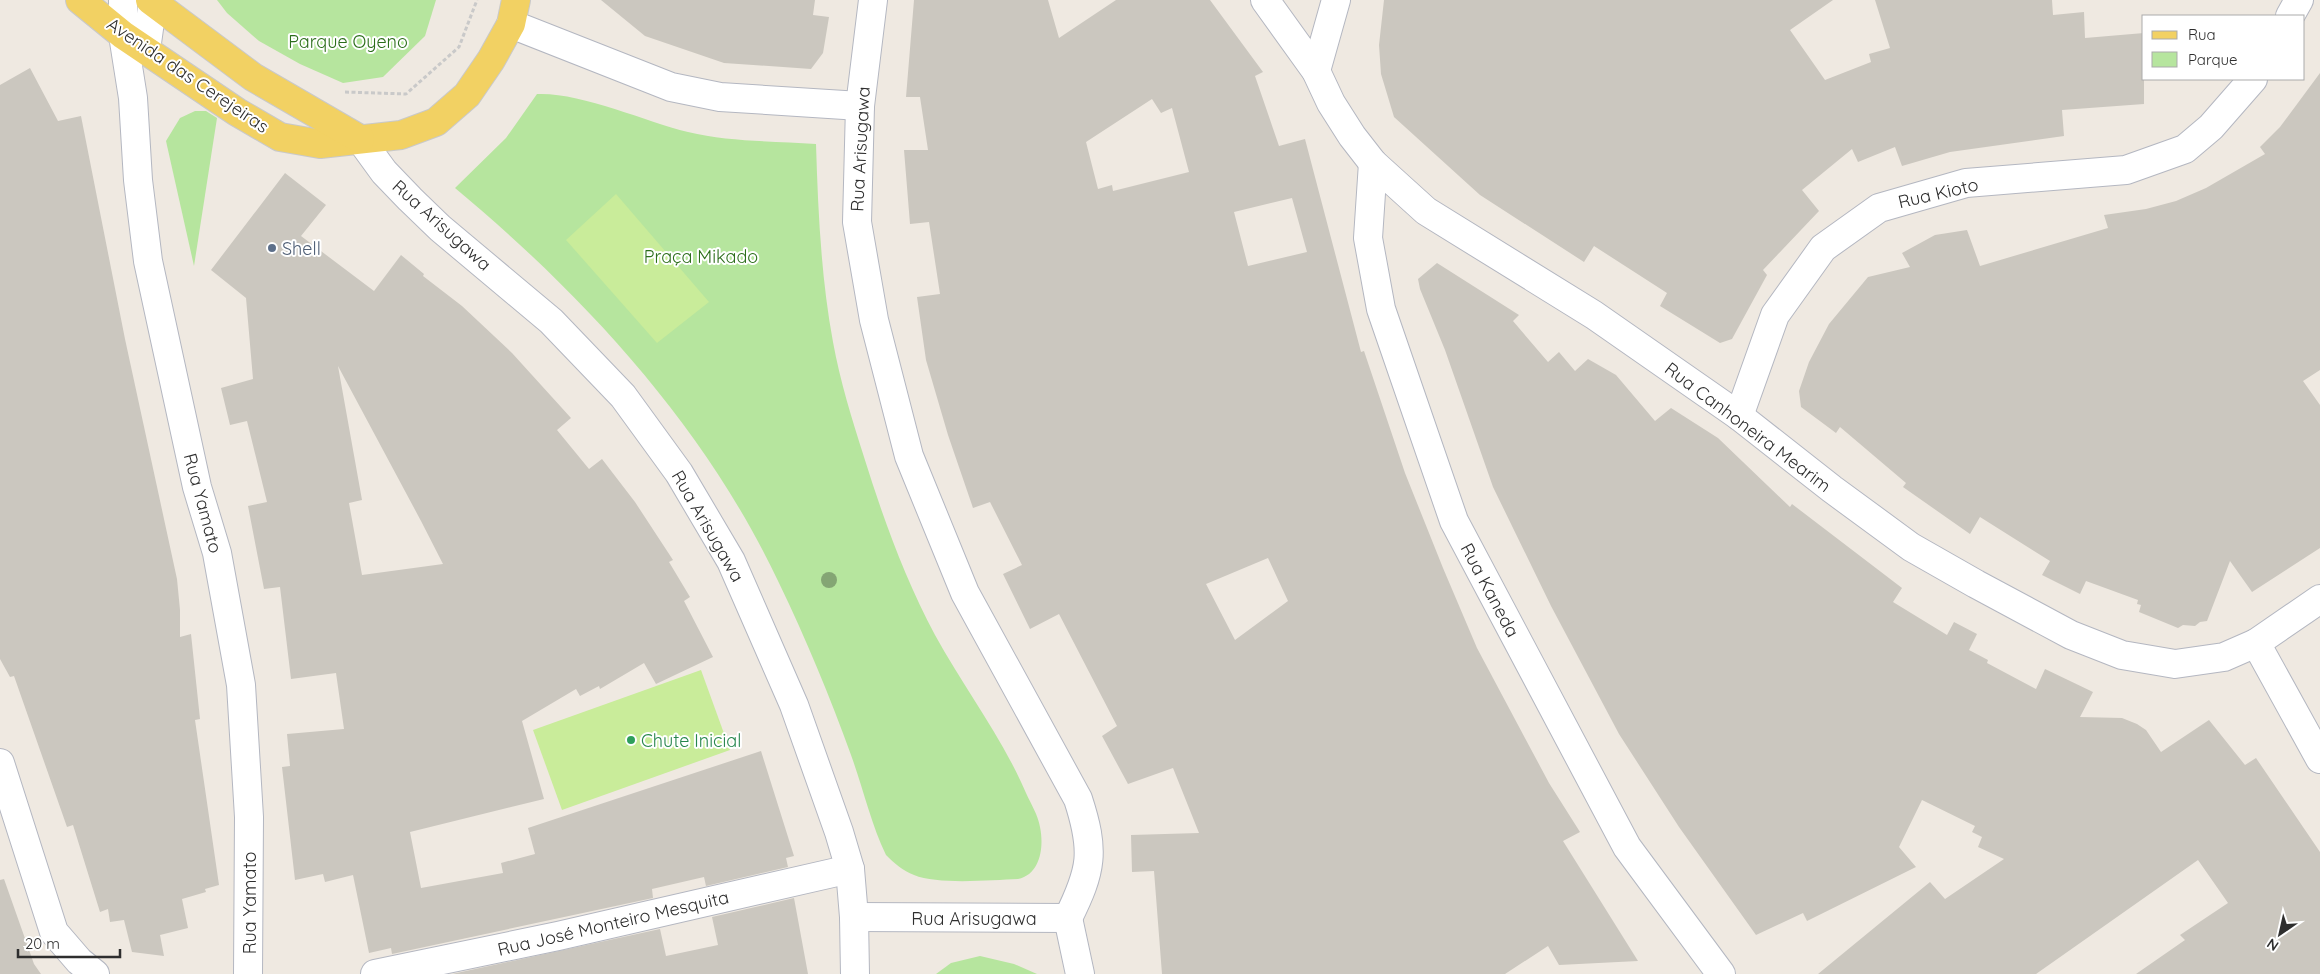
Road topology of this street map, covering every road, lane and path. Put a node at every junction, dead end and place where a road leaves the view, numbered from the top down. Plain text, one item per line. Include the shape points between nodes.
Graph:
1 (80, 0) edge
2 (123, 0) edge
3 (477, 0) edge
4 (873, 0) edge
5 (1265, 0) edge
6 (1336, 0) edge
7 (2299, 0) edge
8 (152, 1) edge
9 (514, 12) edge
10 (2291, 15) edge
11 (123, 35) junction
12 (146, 50) junction
13 (1316, 71) junction
14 (2252, 80) edge
15 (337, 92) dead end
16 (860, 106) junction
17 (360, 139) junction
18 (1373, 163) junction
19 (1739, 416) junction
20 (2320, 599) edge
21 (2256, 643) junction
22 (2320, 759) edge
23 (0, 763) edge
24 (850, 869) junction
25 (854, 917) junction
26 (1068, 918) junction
27 (95, 974) edge
28 (248, 974) edge
29 (375, 974) edge
30 (856, 974) edge
31 (1080, 974) edge
32 (1721, 974) edge

1 - 11 main road, Avenida das Cerejeiras
2 - 11 street, Rua Yamato
3 - 15 path via 459,47 406,94
4 - 16 street, Rua Arisugawa
5 - 13 street, Rua Canhoneira Mearim
6 - 13 street
7 - 10 street
8 - 12 street
8 - 17 main road, Avenida das Cerejeiras via 253,77
9 - 16 street via 671,87 720,97
9 - 17 main road, Avenida das Cerejeiras via 491,60 467,95 436,122 401,135
11 - 12 main road, Avenida das Cerejeiras
11 - 28 street, Rua Yamato via 133,98 138,180 148,261 197,487 217,553 241,685 249,818
12 - 17 main road, Avenida das Cerejeiras via 237,112 280,136 320,144
13 - 18 street, Rua Canhoneira Mearim via 1331,103
14 - 19 street, Rua Kioto via 2211,127 2185,149 2126,170 1966,183 1878,208 1823,248 1775,315
16 - 26 street, Rua Arisugawa via 857,222 874,320 910,456 965,593 1078,799 1088,830 1090,859 1082,890
17 - 24 street, Rua Arisugawa via 384,172 440,228 551,320 622,396 679,472 731,561 791,697
18 - 19 street, Rua Canhoneira Mearim via 1426,211 1594,315
18 - 32 street, Rua Kaneda via 1368,238 1381,309 1454,520 1627,847
19 - 21 street, Rua Canhoneira Mearim via 1911,546 2071,635 2122,655 2175,664 2224,658
20 - 21 street, Rua Canhoneira Mearim
21 - 22 street
23 - 27 street via 54,932
24 - 25 street, Rua Arisugawa
24 - 29 street, Rua José Monteiro Mesquita
25 - 26 street, Rua Arisugawa
25 - 30 street
26 - 31 street

